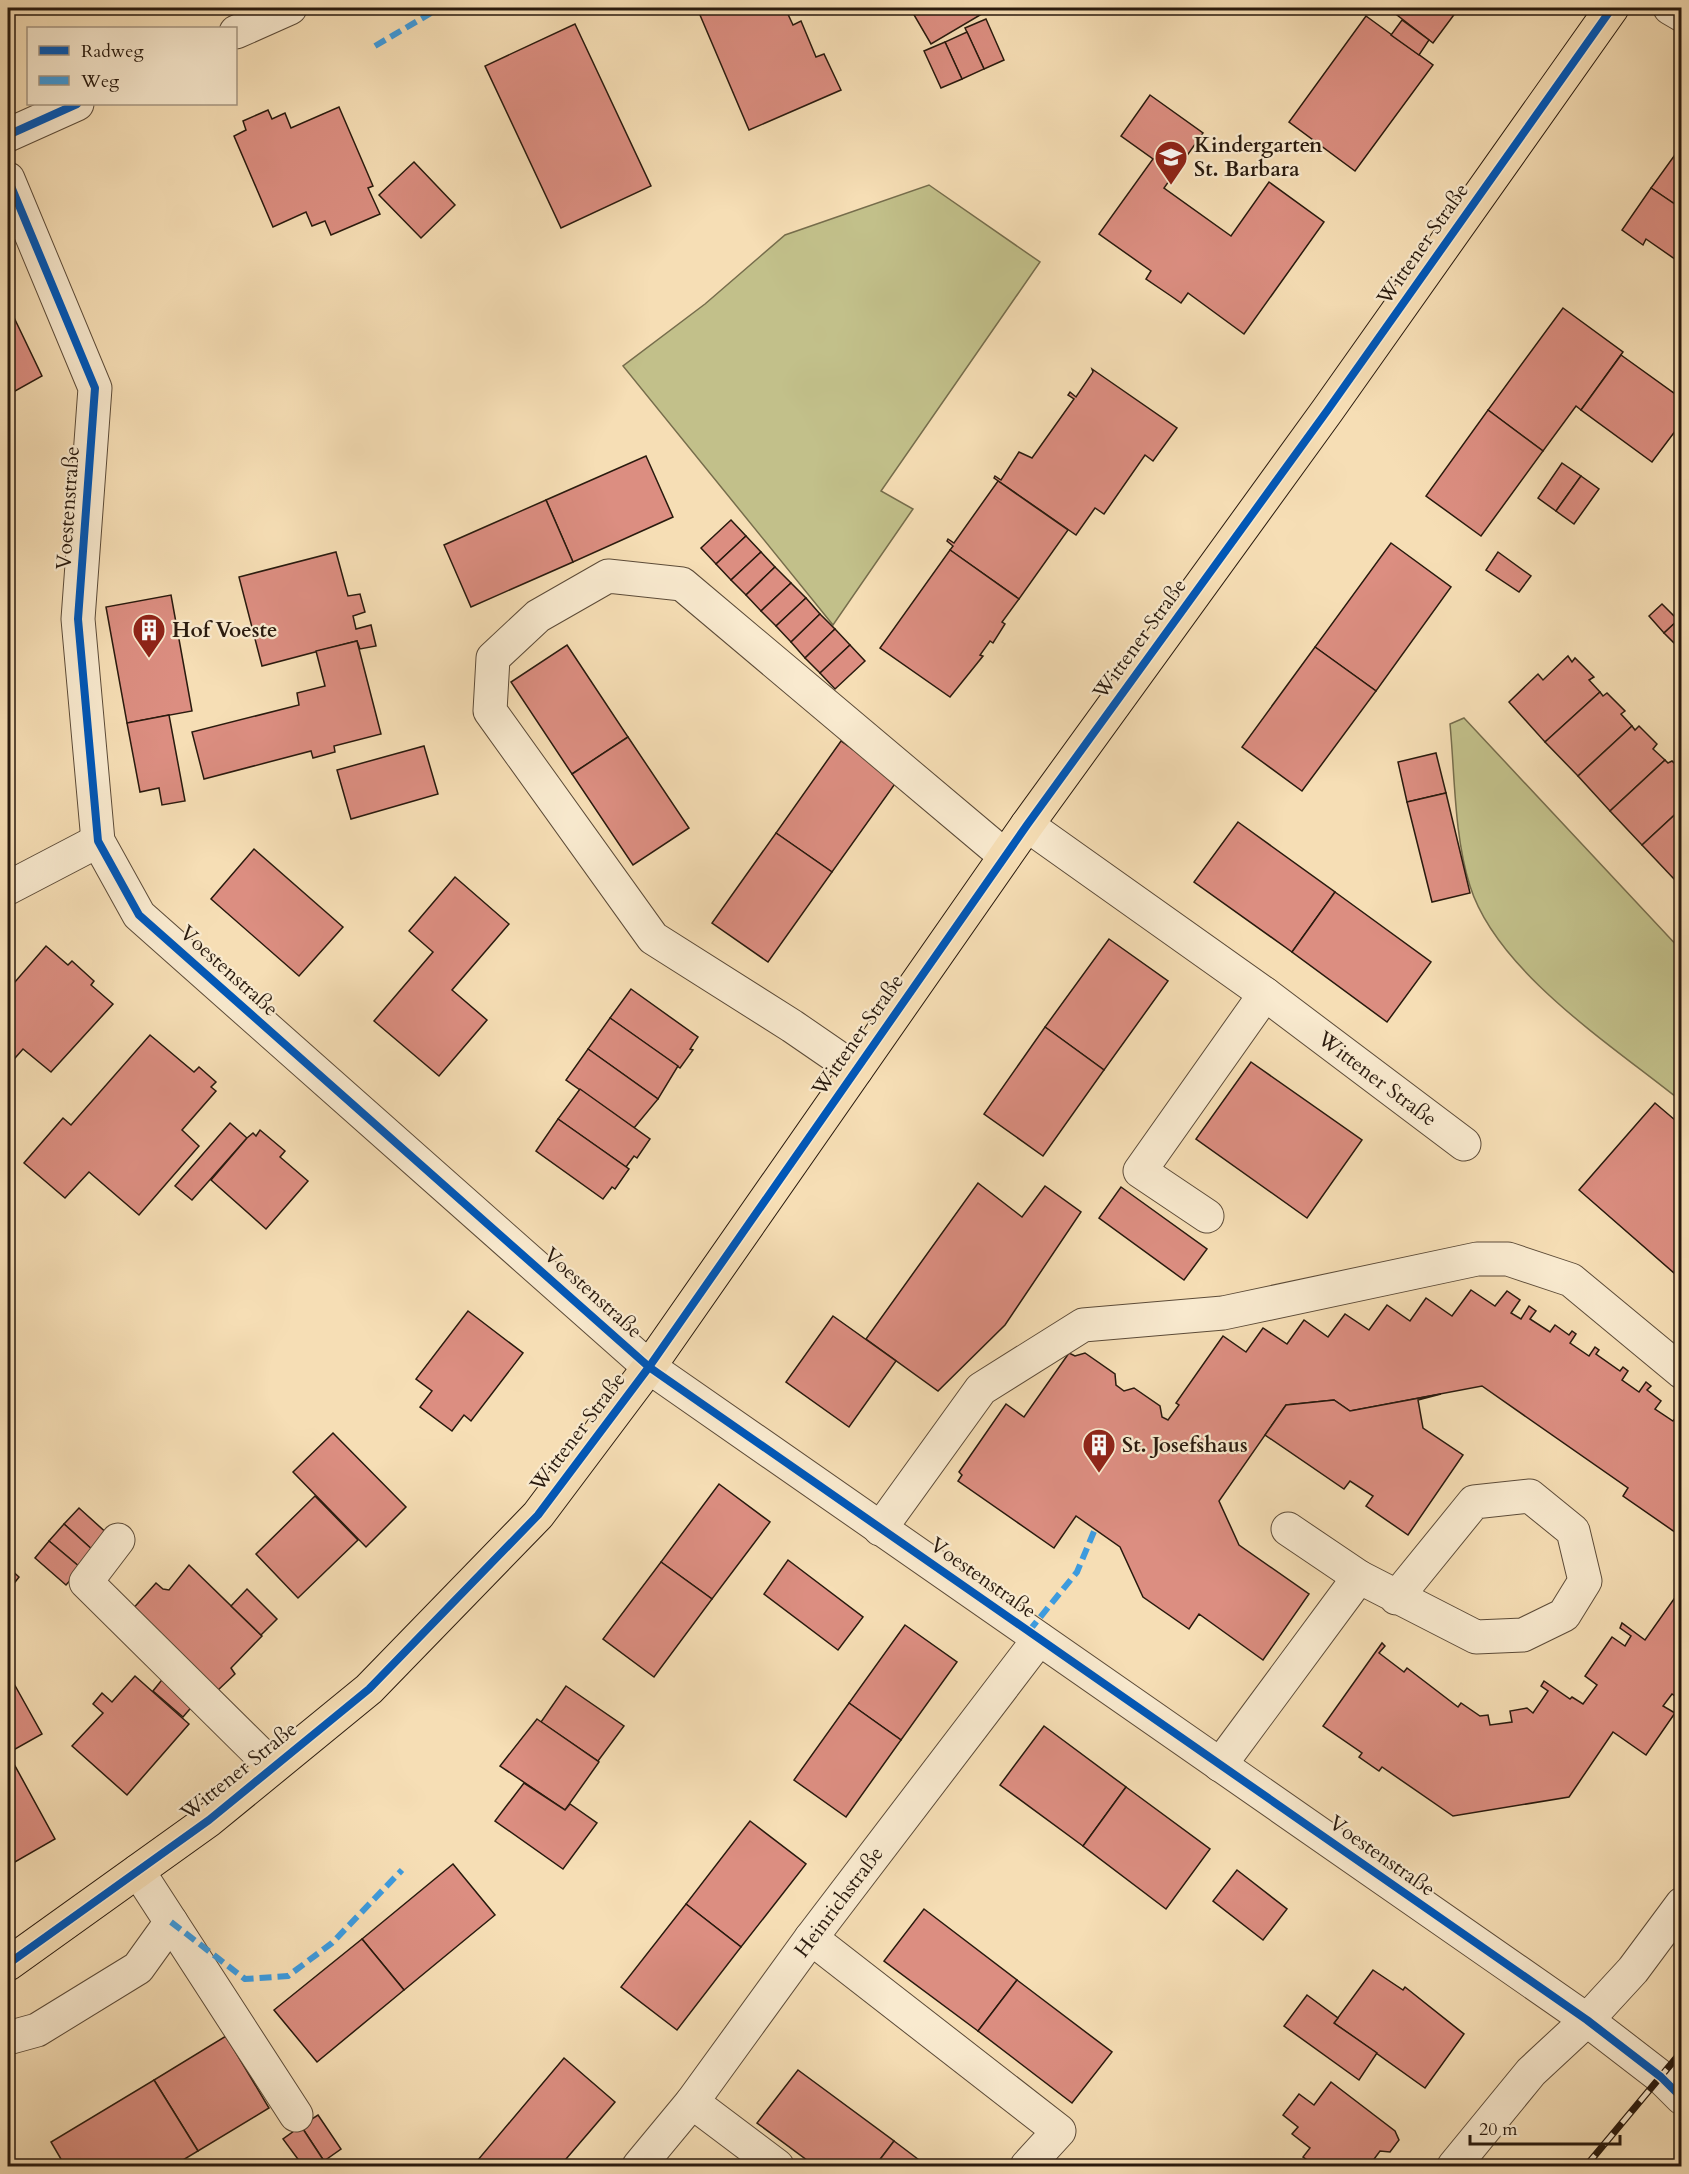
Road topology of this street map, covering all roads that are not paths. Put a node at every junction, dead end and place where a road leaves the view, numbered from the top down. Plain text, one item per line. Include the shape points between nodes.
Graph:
1 (290, 8) edge
2 (1612, 8) edge
3 (1670, 8) edge
4 (1682, 15) edge
5 (237, 32) edge
6 (75, 105) edge
7 (8, 135) edge
8 (8, 180) edge
9 (1027, 825) junction
10 (98, 841) junction
11 (1005, 856) junction
12 (8, 888) edge
13 (1265, 994) junction
14 (856, 1070) junction
15 (1464, 1144) dead end
16 (1207, 1216) dead end
17 (649, 1367) junction
18 (1682, 1372) edge
19 (880, 1528) junction
20 (1288, 1529) dead end
21 (118, 1540) dead end
22 (1359, 1577) junction
23 (1396, 1598) junction
24 (1039, 1639) junction
25 (1220, 1765) junction
26 (273, 1767) junction
27 (138, 1871) junction
28 (1682, 1904) edge
29 (171, 1922) junction
30 (811, 1938) junction
31 (8, 1964) edge
32 (1587, 2020) junction
33 (8, 2038) edge
34 (1682, 2098) edge
35 (692, 2102) junction
36 (296, 2115) dead end
37 (639, 2166) edge
38 (777, 2166) edge
39 (1027, 2166) edge
40 (1454, 2166) edge

1 - 5 street
2 - 9 main road, Wittener Straße
3 - 4 street
6 - 7 street
8 - 10 street, Voestenstraße via 95,388 78,619
9 - 11 main road, Wittener Straße
9 - 13 street, Wittener Straße
10 - 12 street
10 - 17 street, Voestenstraße via 139,915
11 - 14 main road, Wittener Straße
11 - 14 street via 682,584 608,576 538,616 493,658 490,711 653,938
13 - 15 street, Wittener Straße
13 - 16 street via 1140,1171
14 - 17 main road, Wittener Straße
17 - 19 street, Voestenstraße
17 - 26 main road, Wittener Straße via 538,1515 369,1689
18 - 19 street via 1571,1280 1508,1259 1477,1259 1222,1313 1083,1325 981,1389
19 - 24 street, Voestenstraße
20 - 22 street
21 - 26 street via 86,1582
22 - 23 street
22 - 25 street
23 - 23 street via 1476,1637 1523,1635 1564,1615 1585,1581 1573,1531 1530,1496 1474,1502
24 - 25 street, Voestenstraße
24 - 30 street, Heinrichstraße
25 - 32 street, Voestenstraße
26 - 27 main road, Wittener Straße
27 - 29 street
27 - 31 main road, Wittener Straße
28 - 32 street via 1633,1970
29 - 33 street via 138,1968 37,2030
29 - 36 street
30 - 35 street, Heinrichstraße
30 - 39 street via 1059,2131
32 - 34 street, Voestenstraße
32 - 40 street via 1531,2072
35 - 37 street, Heinrichstraße
35 - 38 street

